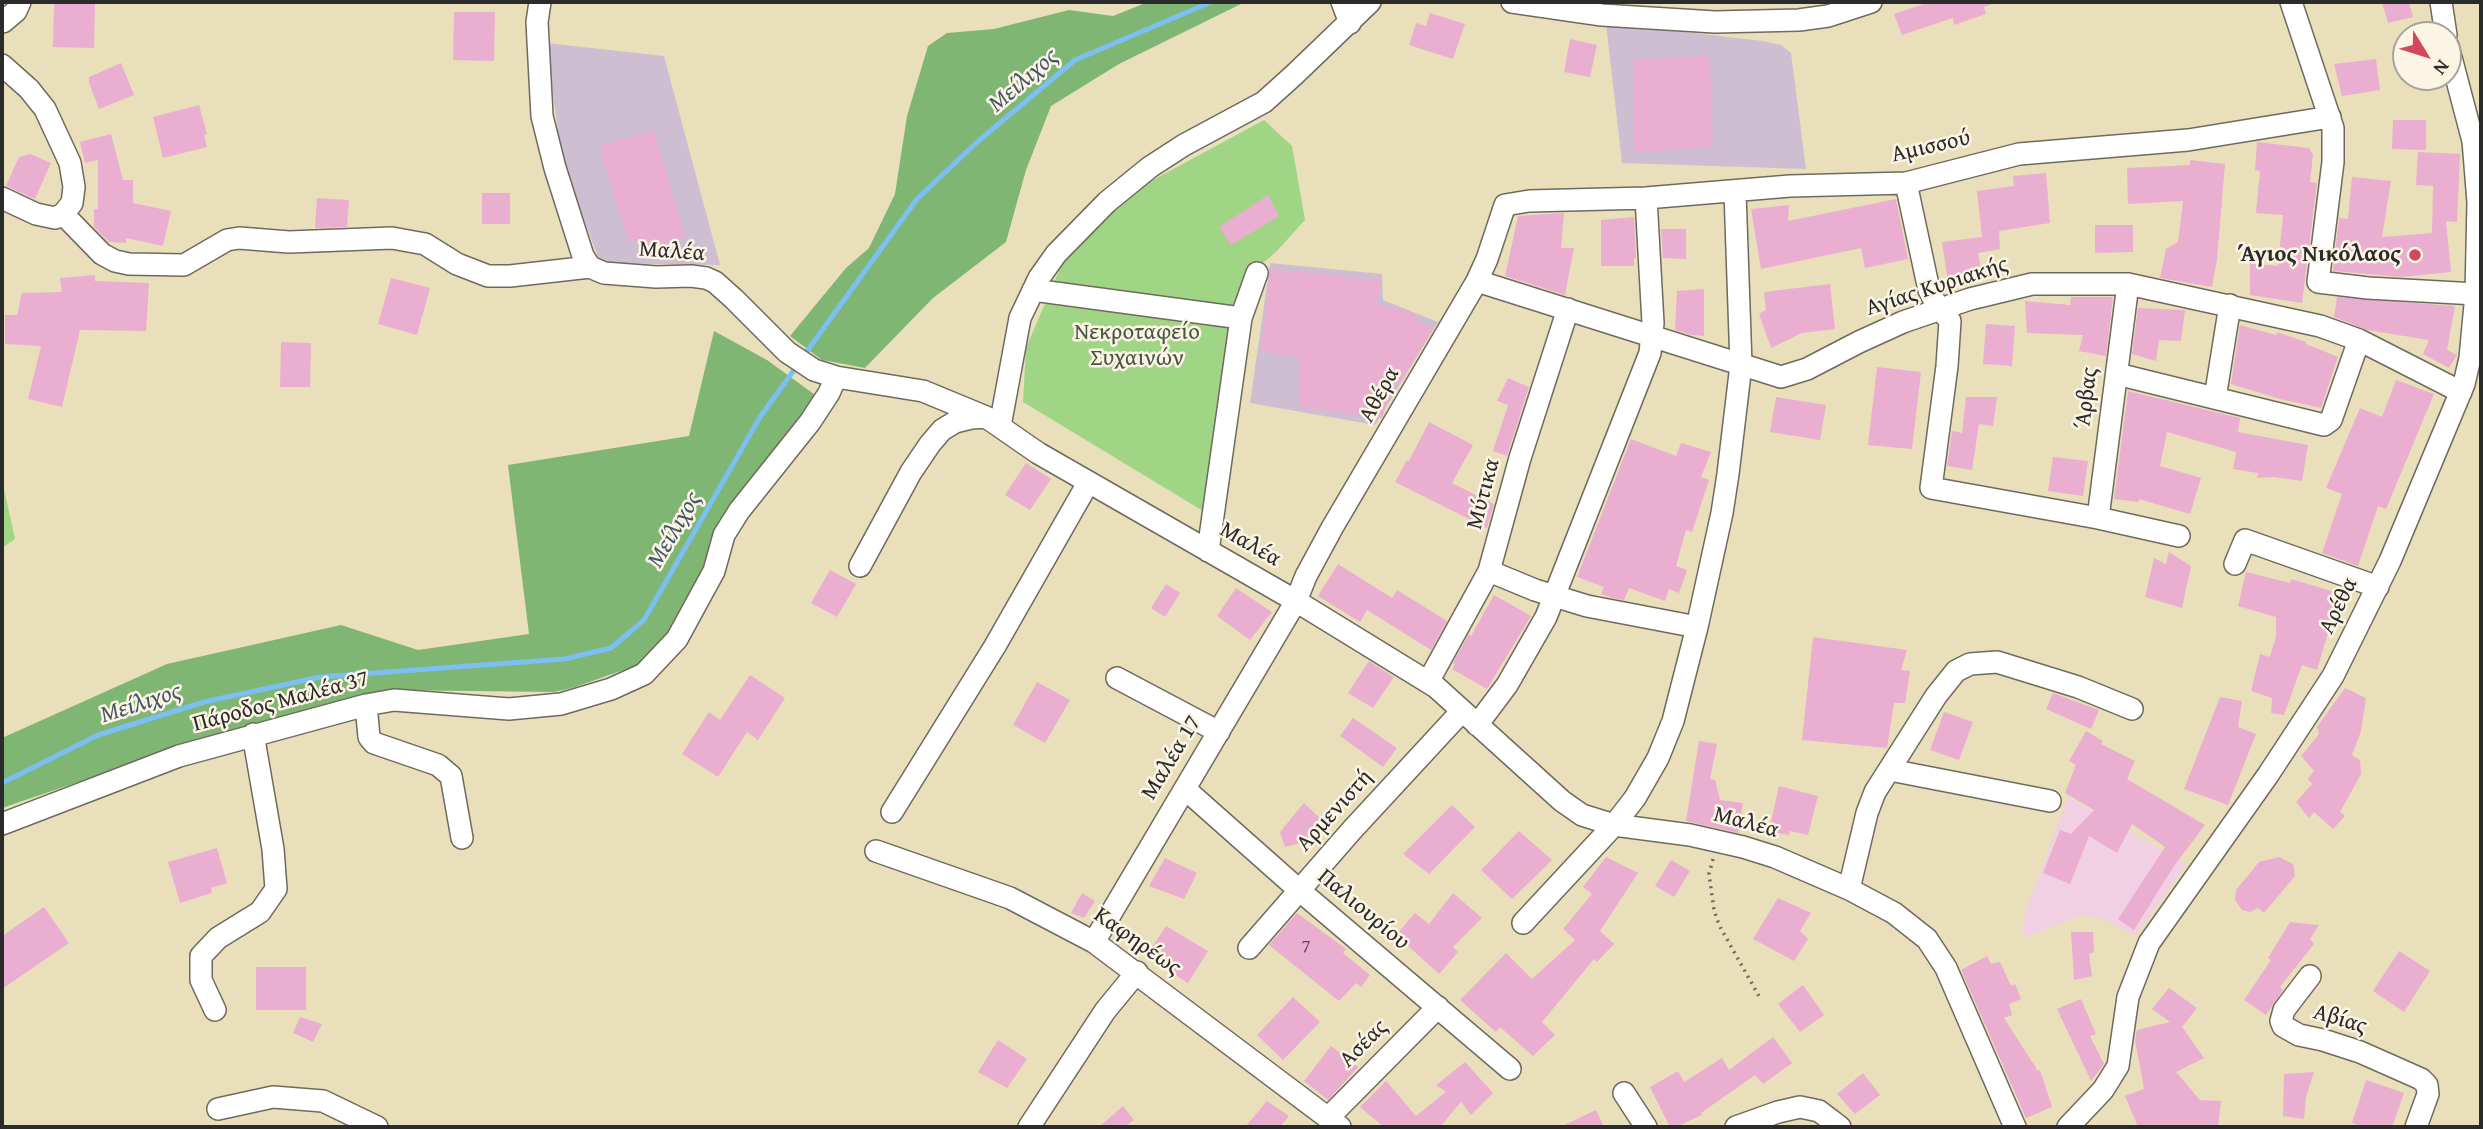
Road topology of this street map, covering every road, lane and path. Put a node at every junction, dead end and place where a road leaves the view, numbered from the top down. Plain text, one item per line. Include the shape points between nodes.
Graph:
1 (20, 2) edge
2 (540, 2) edge
3 (1342, 2) edge
4 (1370, 2) edge
5 (1512, 2) edge
6 (1871, 2) edge
7 (2291, 2) edge
8 (2441, 2) edge
9 (2444, 21) edge
10 (3, 22) edge
11 (1350, 23) junction
12 (2, 65) edge
13 (2460, 91) edge
14 (2330, 117) junction
15 (1906, 183) junction
16 (1735, 192) junction
17 (2, 198) edge
18 (1646, 198) junction
19 (2480, 202) edge
20 (1503, 211) joint
21 (63, 214) junction
22 (590, 267) junction
23 (1257, 273) dead end
24 (1477, 281) junction
25 (2128, 284) junction
26 (1034, 290) junction
27 (2476, 294) junction
28 (2230, 305) junction
29 (1568, 309) junction
30 (1940, 309) junction
31 (1241, 318) junction
32 (1653, 336) junction
33 (2359, 340) junction
34 (1741, 365) junction
35 (2475, 372) edge
36 (2117, 374) junction
37 (836, 377) junction
38 (2461, 392) junction
39 (2215, 398) junction
40 (993, 422) junction
41 (1088, 483) junction
42 (2098, 518) junction
43 (2179, 536) dead end
44 (1208, 551) junction
45 (2235, 564) dead end
46 (860, 566) dead end
47 (1489, 572) junction
48 (2378, 587) junction
49 (1555, 597) junction
50 (1296, 601) junction
51 (1697, 628) junction
52 (1117, 678) dead end
53 (1428, 682) junction
54 (366, 705) junction
55 (2132, 709) dead end
56 (1470, 718) junction
57 (1219, 732) junction
58 (253, 734) junction
59 (1890, 770) junction
60 (1185, 789) junction
61 (2049, 801) dead end
62 (892, 812) dead end
63 (2, 824) edge
64 (1614, 825) junction
65 (462, 838) dead end
66 (1723, 842) junction
67 (876, 851) dead end
68 (1849, 889) junction
69 (1299, 890) junction
70 (1523, 923) dead end
71 (1094, 942) junction
72 (1249, 948) dead end
73 (1137, 972) junction
74 (2311, 976) dead end
75 (1760, 998) dead end
76 (1438, 1007) junction
77 (215, 1010) dead end
78 (1510, 1069) dead end
79 (1624, 1093) dead end
80 (218, 1109) dead end
81 (1334, 1123) edge
82 (377, 1127) edge
83 (1029, 1127) edge
84 (1646, 1127) edge
85 (1736, 1127) edge
86 (1840, 1127) edge
87 (2015, 1127) edge
88 (2068, 1127) edge
89 (2416, 1127) edge

1 - 10 street
2 - 22 street via 542,116
3 - 11 street
4 - 11 street
5 - 6 street via 1602,15 1715,22 1808,19
7 - 14 street
8 - 9 street
11 - 26 street via 1264,102 1170,153 1128,184 1056,254
12 - 21 street via 41,104 70,163 72,200
13 - 19 street, Αρέθα via 2473,141
14 - 15 street, Αμισσού via 2188,140 2019,154
14 - 27 street via 2333,162 2318,282
15 - 16 street, Αμισσού
15 - 30 street via 1928,286
16 - 18 street, Αμισσού
16 - 34 street
17 - 21 street via 48,217
18 - 20 street, Αμισσού via 1511,202
18 - 32 street, Αρμενιστή
19 - 27 street, Αρέθα
20 - 24 street, Αθέρα
21 - 22 street via 102,254 129,264 184,265 239,238 281,242 392,238 425,244 488,276
22 - 37 street, Μαλέα via 604,274 691,276 715,282 790,354
23 - 31 street
24 - 29 street, Αγίας Κυριακής
24 - 50 street, Αθέρα via 1332,528
25 - 28 street, Αγίας Κυριακής
25 - 30 street, Αγίας Κυριακής via 2032,284
25 - 36 street, Άρβας
26 - 31 street
26 - 40 street via 1020,318 1004,413
27 - 35 street, Αρέθα
28 - 33 street, Αγίας Κυριακής
28 - 39 street
29 - 32 street, Αγίας Κυριακής
29 - 47 street, Μύτικα
30 - 34 street, Αγίας Κυριακής via 1882,331 1792,376 1777,377
30 - 42 street via 1950,326 1931,488
31 - 44 street
32 - 34 street, Αγίας Κυριακής
32 - 49 street, Αρμενιστή
33 - 38 street, Αγίας Κυριακής
33 - 39 street via 2331,420 2325,425
34 - 51 street via 1723,513
35 - 38 street, Αρέθα
36 - 39 street
36 - 42 street, Άρβας
37 - 40 street, Μαλέα via 923,391
37 - 54 street, Πάροδος Μαλέα 37 via 810,422 730,523 714,571 677,639 644,674 561,704 489,708 394,700
38 - 48 street, Αρέθα
40 - 41 street, Μαλέα
40 - 46 street via 971,418 942,430 911,472
41 - 44 street, Μαλέα
41 - 62 street via 995,646
42 - 43 street
44 - 50 street, Μαλέα
45 - 48 street via 2245,540
47 - 49 street
47 - 53 street, Μύτικα
48 - 88 street, Αρέθα via 2314,707 2149,943 2128,997 2118,1066 2103,1090
49 - 51 street
49 - 56 street, Αρμενιστή via 1521,662
50 - 53 street, Μαλέα
50 - 57 street, Μαλέα 17
51 - 64 street via 1673,721 1658,758
52 - 57 street
53 - 56 street, Μαλέα
54 - 58 street, Πάροδος Μαλέα 37
54 - 65 street via 369,737 374,743 438,765 451,776
55 - 59 street via 2016,667 1997,662 1970,664 1947,681
56 - 64 street, Μαλέα via 1573,810
56 - 69 street, Αρμενιστή
57 - 60 street, Μαλέα 17
58 - 63 street, Πάροδος Μαλέα 37 via 179,756
58 - 77 street via 276,889 260,912 218,938 201,956 201,980
59 - 61 street
59 - 68 street via 1867,813
60 - 69 street, Παλιουρίου
60 - 71 street, Μαλέα 17
64 - 66 street, Μαλέα
64 - 70 street
66 - 68 street, Μαλέα via 1775,856
66 - 75 path via 1710,865 1711,898 1719,925
67 - 71 street, Καφηρέως via 997,892
68 - 87 street, Μαλέα via 1894,913 1920,932 1936,952
69 - 72 street, Αρμενιστή
69 - 76 street, Παλιουρίου
71 - 73 street, Καφηρέως
73 - 81 street, Καφηρέως
73 - 83 street via 1105,1011
74 - 89 street, Αβίας via 2284,1010 2283,1026 2299,1035 2338,1044 2424,1082 2428,1094
76 - 78 street, Παλιουρίου
76 - 81 street, Ασέας
79 - 84 street
80 - 82 street via 273,1097 324,1101
85 - 86 street via 1800,1107 1819,1111

